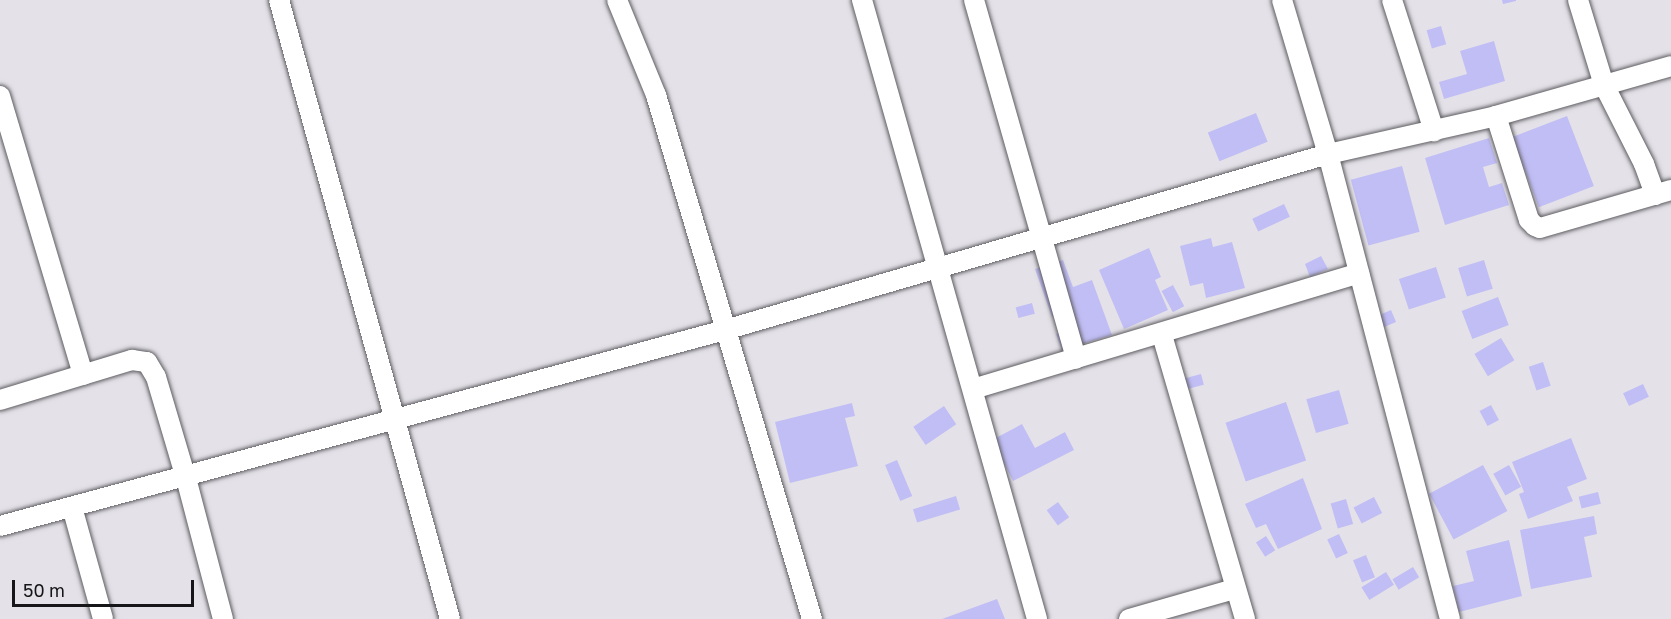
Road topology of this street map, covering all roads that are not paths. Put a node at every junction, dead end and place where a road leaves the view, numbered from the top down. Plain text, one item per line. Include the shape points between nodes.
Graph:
1 (279, 0) edge
2 (617, 0) edge
3 (862, 0) edge
4 (974, 0) edge
5 (1282, 0) edge
6 (1392, 0) edge
7 (1578, 0) edge
8 (1671, 66) edge
9 (1604, 85) junction
10 (0, 100) edge
11 (1496, 116) junction
12 (1434, 130) junction
13 (1328, 154) junction
14 (1663, 193) edge
15 (1041, 239) junction
16 (937, 269) junction
17 (1359, 273) junction
18 (725, 330) junction
19 (1162, 335) junction
20 (1076, 359) junction
21 (83, 375) junction
22 (973, 389) junction
23 (0, 400) edge
24 (396, 420) junction
25 (186, 478) junction
26 (72, 507) junction
27 (0, 526) edge
28 (1234, 589) junction
29 (103, 619) edge
30 (223, 619) edge
31 (450, 619) edge
32 (812, 619) edge
33 (1037, 619) edge
34 (1129, 619) edge
35 (1245, 619) edge
36 (1450, 619) edge

1 - 24 street
2 - 18 street via 656,95
3 - 16 street
4 - 15 street
5 - 13 street
6 - 12 street
7 - 9 street
8 - 9 street
9 - 11 street
9 - 14 street
10 - 21 street
11 - 12 street
11 - 14 street via 1529,220 1535,226 1540,228
12 - 13 street
13 - 15 street
13 - 17 street
15 - 16 street
15 - 20 street
16 - 18 street
16 - 22 street
17 - 19 street
17 - 36 street
18 - 24 street
18 - 32 street
19 - 20 street
19 - 28 street
20 - 22 street
21 - 23 street
21 - 25 street via 132,360 147,362 156,377
22 - 33 street
24 - 25 street
24 - 31 street
25 - 26 street
25 - 30 street
26 - 27 street
26 - 29 street
28 - 34 street
28 - 35 street

